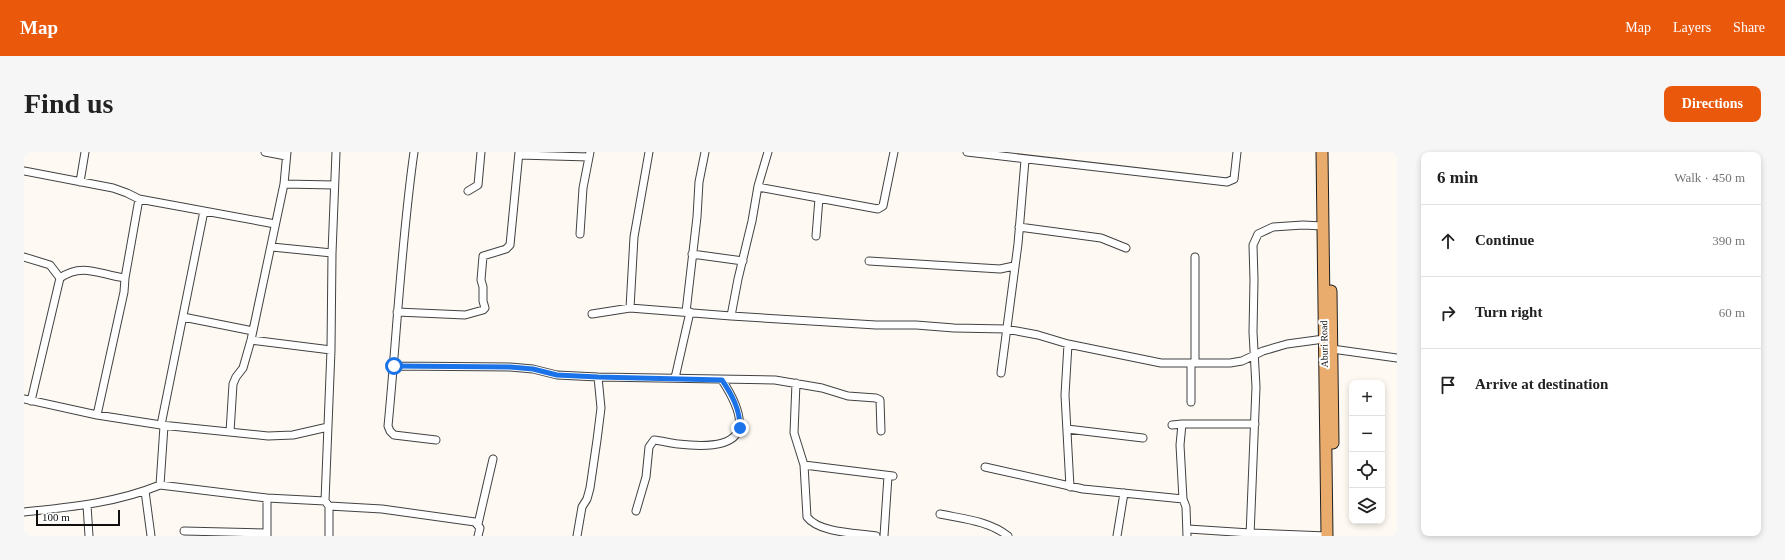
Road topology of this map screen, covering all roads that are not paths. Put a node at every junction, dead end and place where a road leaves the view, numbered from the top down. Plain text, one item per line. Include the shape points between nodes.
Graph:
1 (85, 152) edge
2 (265, 152) edge
3 (336, 152) edge
4 (414, 152) edge
5 (481, 152) edge
6 (649, 152) edge
7 (705, 152) edge
8 (768, 152) edge
9 (894, 152) edge
10 (967, 152) edge
11 (1237, 152) edge
12 (1322, 152) edge
13 (1329, 152) edge
14 (519, 153) edge
15 (287, 154) edge
16 (589, 155) edge
17 (1025, 160) junction
18 (24, 171) edge
19 (80, 182) junction
20 (284, 184) junction
21 (334, 185) junction
22 (758, 187) junction
23 (468, 191) dead end
24 (819, 198) junction
25 (139, 199) junction
26 (204, 211) junction
27 (275, 224) junction
28 (1323, 226) junction
29 (1019, 227) junction
30 (580, 234) dead end
31 (816, 236) dead end
32 (272, 248) junction
33 (1126, 248) dead end
34 (332, 253) junction
35 (692, 254) junction
36 (24, 257) edge
37 (1195, 257) dead end
38 (743, 261) junction
39 (869, 261) dead end
40 (1014, 266) junction
41 (60, 278) junction
42 (125, 278) junction
43 (630, 308) junction
44 (396, 312) junction
45 (688, 312) junction
46 (592, 314) dead end
47 (731, 316) junction
48 (183, 317) junction
49 (1006, 328) junction
50 (253, 331) junction
51 (1324, 339) junction
52 (251, 340) junction
53 (1068, 344) junction
54 (1332, 349) junction
55 (331, 350) junction
56 (1254, 356) junction
57 (1397, 358) edge
58 (1193, 363) junction
59 (394, 366) junction
60 (1001, 373) dead end
61 (598, 377) junction
62 (675, 378) junction
63 (722, 380) junction
64 (796, 383) junction
65 (28, 400) edge
66 (1191, 402) dead end
67 (97, 415) junction
68 (1182, 424) junction
69 (1255, 424) junction
70 (162, 425) junction
71 (1172, 425) dead end
72 (328, 427) junction
73 (1067, 429) junction
74 (881, 430) dead end
75 (230, 432) junction
76 (1143, 438) dead end
77 (436, 440) dead end
78 (492, 458) dead end
79 (804, 465) junction
80 (985, 467) dead end
81 (160, 485) junction
82 (1070, 486) junction
83 (145, 491) junction
84 (1124, 493) junction
85 (267, 498) junction
86 (1183, 499) junction
87 (327, 503) junction
88 (87, 505) junction
89 (636, 511) dead end
90 (24, 512) edge
91 (940, 514) dead end
92 (478, 524) junction
93 (184, 531) dead end
94 (1188, 532) edge
95 (267, 534) edge
96 (1250, 535) edge
97 (89, 536) edge
98 (151, 536) edge
99 (329, 536) edge
100 (478, 536) edge
101 (577, 536) edge
102 (876, 536) edge
103 (884, 536) edge
104 (1008, 536) edge
105 (1117, 536) edge
106 (1326, 536) edge
107 (1334, 536) edge

1 - 19 street
2 - 15 street
3 - 21 street
4 - 44 street
5 - 23 street via 478,184
6 - 43 street via 634,237
7 - 35 street via 699,182
8 - 22 street
9 - 24 street via 881,208
10 - 17 street
11 - 17 street via 1234,179 1227,182 1101,166
12 - 28 highway, Aburi Road
13 - 54 highway, Aburi Road
14 - 16 street
14 - 44 street via 510,244 506,249 483,256 481,280 485,308 465,315
15 - 20 street
16 - 30 street via 583,188
17 - 29 street
18 - 19 street
19 - 25 street via 127,192
20 - 21 street
20 - 27 street
21 - 34 street
22 - 24 street
22 - 38 street
24 - 31 street
25 - 26 street
25 - 42 street
26 - 27 street
26 - 48 street
27 - 32 street
28 - 51 highway, Aburi Road
28 - 56 street via 1273,227 1258,234 1253,245
29 - 33 street via 1101,238
29 - 40 street
32 - 34 street
32 - 50 street
34 - 55 street
35 - 38 street
35 - 45 street
36 - 41 street via 50,265
37 - 58 street
38 - 47 street
39 - 40 street via 1000,269
40 - 49 street
41 - 42 street via 67,273 83,269
41 - 65 street
42 - 67 street
43 - 45 street
43 - 46 street
44 - 59 street
45 - 47 street
45 - 62 street
47 - 49 street via 876,325
48 - 50 street
48 - 70 street
49 - 53 street
49 - 60 street
50 - 52 street
51 - 56 street via 1287,344
51 - 106 highway, Aburi Road
52 - 55 street
52 - 75 street via 243,368 234,379
53 - 58 street via 1161,363
53 - 73 street via 1065,395
54 - 57 street
54 - 107 highway, Aburi Road
55 - 72 street
56 - 58 street via 1230,363
56 - 69 street
58 - 66 street
59 - 61 street via 510,367 557,375
59 - 77 street via 388,426 390,431 394,435
61 - 62 street
61 - 101 street via 601,408 598,434 590,488 582,507
62 - 63 street
63 - 64 street via 775,380
63 - 89 street via 737,406 740,428 736,435 728,441 705,445 654,440 649,447 646,477
64 - 74 street via 848,396 880,400
64 - 79 street via 794,433
65 - 67 street
67 - 70 street
68 - 69 street
68 - 71 street
68 - 86 street via 1180,445
69 - 96 street
70 - 75 street
70 - 81 street
72 - 75 street via 281,437
72 - 87 street
73 - 76 street
73 - 82 street
78 - 92 street
79 - 102 street via 807,517 810,522 832,530
79 - 103 street via 890,476
80 - 82 street
81 - 83 street
81 - 85 street
82 - 84 street
83 - 88 street
83 - 98 street
84 - 86 street
84 - 105 street
85 - 87 street
85 - 95 street
86 - 94 street
87 - 92 street
87 - 99 street
88 - 90 street
88 - 97 street
91 - 104 street via 992,526
92 - 100 street
93 - 95 street
94 - 96 street
96 - 106 street

